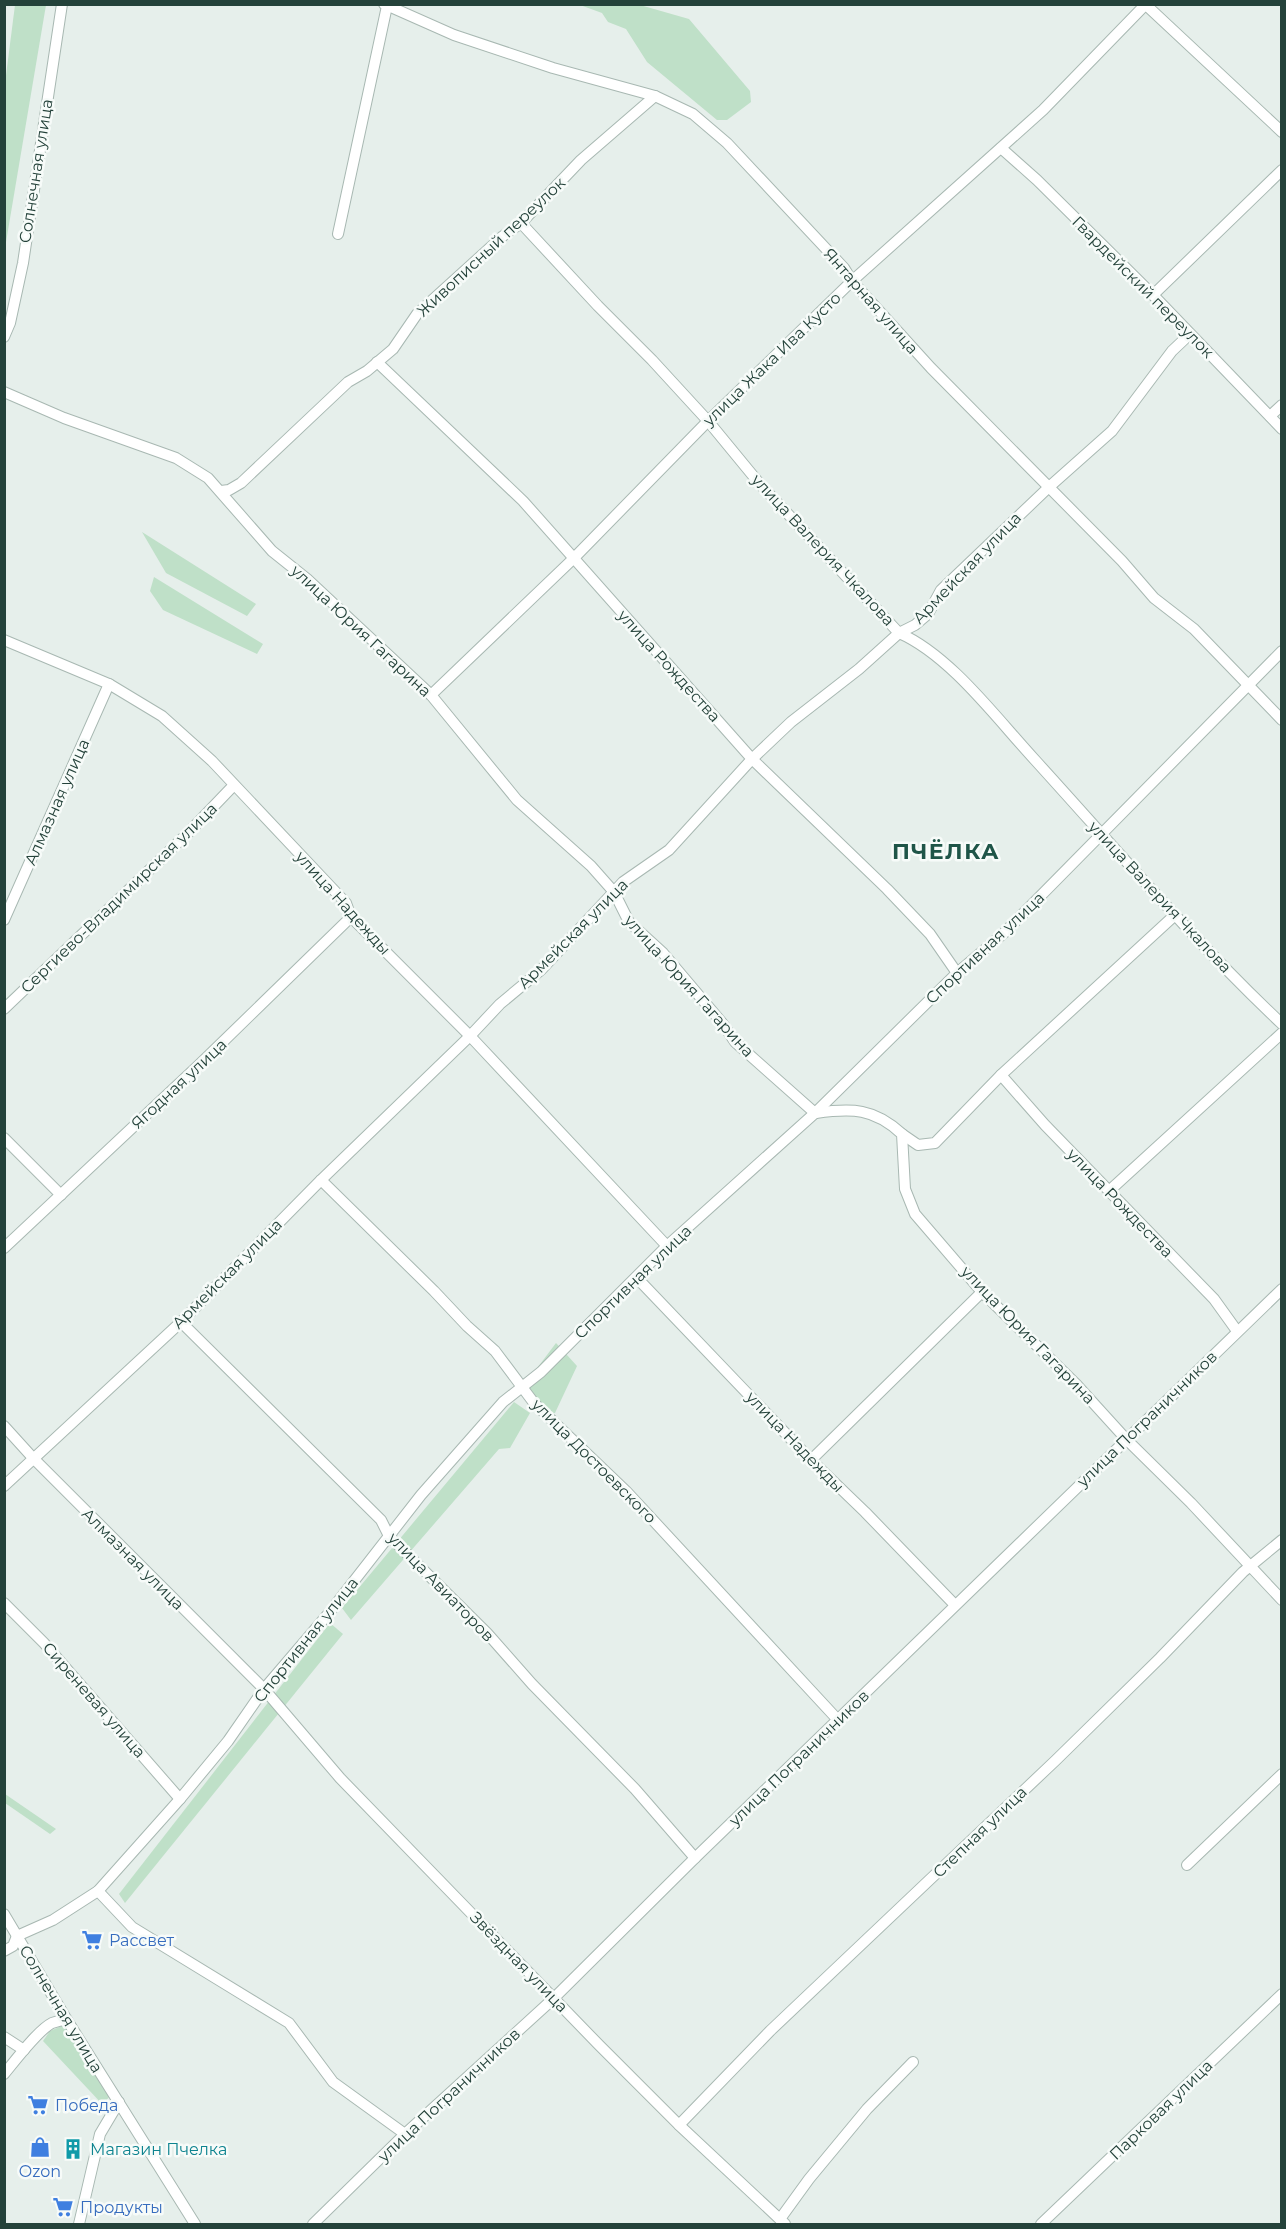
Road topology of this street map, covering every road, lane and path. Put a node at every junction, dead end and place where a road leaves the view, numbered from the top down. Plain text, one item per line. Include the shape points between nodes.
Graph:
1 (62, 4) edge
2 (386, 5) edge
3 (1145, 5) edge
4 (655, 96) junction
5 (1281, 132) edge
6 (1001, 148) junction
7 (1281, 170) edge
8 (520, 223) junction
9 (338, 234) dead end
10 (852, 281) junction
11 (1153, 294) junction
12 (1190, 334) junction
13 (4, 337) edge
14 (377, 362) junction
15 (4, 392) edge
16 (1281, 405) edge
17 (1270, 416) junction
18 (708, 421) junction
19 (1281, 429) edge
20 (1048, 487) junction
21 (221, 491) junction
22 (573, 559) junction
23 (899, 633) junction
24 (4, 640) edge
25 (1281, 651) edge
26 (109, 684) junction
27 (1248, 685) junction
28 (431, 695) junction
29 (1281, 720) edge
30 (752, 759) junction
31 (234, 785) junction
32 (1102, 834) junction
33 (614, 892) junction
34 (1175, 915) junction
35 (351, 917) junction
36 (4, 920) edge
37 (957, 973) junction
38 (4, 1009) edge
39 (1281, 1024) edge
40 (1281, 1033) edge
41 (470, 1036) junction
42 (1001, 1076) junction
43 (815, 1113) junction
44 (902, 1134) junction
45 (4, 1138) edge
46 (321, 1180) junction
47 (1109, 1191) junction
48 (61, 1195) junction
49 (667, 1246) junction
50 (4, 1248) edge
51 (637, 1278) junction
52 (1281, 1289) edge
53 (982, 1292) junction
54 (181, 1322) junction
55 (1237, 1331) junction
56 (521, 1386) junction
57 (4, 1426) edge
58 (1126, 1439) junction
59 (33, 1458) junction
60 (811, 1460) junction
61 (4, 1486) edge
62 (389, 1536) junction
63 (1281, 1540) edge
64 (1250, 1567) junction
65 (1281, 1599) edge
66 (4, 1603) edge
67 (955, 1605) junction
68 (264, 1689) junction
69 (837, 1720) junction
70 (1281, 1774) edge
71 (180, 1799) junction
72 (695, 1858) junction
73 (1187, 1865) dead end
74 (98, 1891) junction
75 (4, 1914) edge
76 (17, 1936) junction
77 (5, 1951) edge
78 (1281, 1994) edge
79 (554, 1999) junction
80 (67, 2019) junction
81 (4, 2037) edge
82 (24, 2050) junction
83 (913, 2062) dead end
84 (4, 2074) edge
85 (119, 2102) junction
86 (679, 2125) junction
87 (405, 2134) junction
88 (782, 2222) edge
89 (79, 2224) edge
90 (195, 2224) edge
91 (313, 2224) edge
92 (1041, 2224) edge

1 - 13 street, Солнечная улица via 23,263
2 - 4 street, Янтарная улица via 454,35
2 - 9 street
3 - 5 street
3 - 6 street, улица Жака Ива Кусто
4 - 8 street, Живописный переулок via 581,160
4 - 10 street, Янтарная улица via 693,114 727,143
6 - 10 street, улица Жака Ива Кусто
6 - 11 street, Гвардейский переулок
7 - 11 street
8 - 14 street, Живописный переулок via 417,314 393,349
8 - 18 street, улица Валерия Чкалова
10 - 18 street, улица Жака Ива Кусто
10 - 20 street, Янтарная улица
11 - 12 street, Гвардейский переулок
12 - 17 street, Гвардейский переулок
12 - 20 street, Армейская улица via 1172,351 1112,431
14 - 21 street, Живописный переулок via 348,382 241,483
14 - 22 street, улица Рождества via 523,501
15 - 21 street, улица Юрия Гагарина via 176,458
16 - 17 street
17 - 19 street, Гвардейский переулок
18 - 22 street, улица Жака Ива Кусто
18 - 23 street, улица Валерия Чкалова via 759,483
20 - 23 street, Армейская улица via 941,590 927,614
20 - 27 street, Янтарная улица via 1154,598 1194,629
21 - 28 street, улица Юрия Гагарина via 272,551
22 - 28 street, улица Жака Ива Кусто
22 - 30 street, улица Рождества
23 - 30 street, Армейская улица via 790,722
23 - 32 street, улица Валерия Чкалова via 917,641 963,682
24 - 26 street, улица Надежды
25 - 27 street, Спортивная улица
26 - 31 street, улица Надежды via 162,716
26 - 36 street, Алмазная улица
27 - 29 street, Янтарная улица
27 - 32 street, Спортивная улица
28 - 33 street, улица Юрия Гагарина via 517,800 591,866
30 - 33 street, Армейская улица via 669,850
30 - 37 street, улица Рождества via 887,889 930,934
31 - 35 street, улица Надежды via 346,903
31 - 38 street, Сергиево-Владимирская улица
32 - 34 street, улица Валерия Чкалова
32 - 37 street, Спортивная улица via 1004,933
33 - 41 street, Армейская улица via 541,970 500,1004
33 - 43 street, улица Юрия Гагарина via 629,922 663,953 735,1042
34 - 39 street, улица Валерия Чкалова
34 - 42 street
35 - 41 street, улица Надежды
35 - 48 street, Ягодная улица
37 - 43 street, Спортивная улица
40 - 47 street
41 - 46 street, Армейская улица
41 - 49 street, улица Надежды
42 - 44 street via 935,1143 918,1145
42 - 47 street, улица Рождества
43 - 44 street via 864,1111 888,1122
43 - 49 street, Спортивная улица
44 - 53 street, улица Юрия Гагарина via 905,1190 915,1214
45 - 48 street
46 - 54 street, Армейская улица
46 - 56 street, улица Достоевского via 495,1351
47 - 55 street, улица Рождества via 1214,1299
48 - 50 street, Ягодная улица
49 - 51 street, Спортивная улица
51 - 56 street, Спортивная улица via 541,1372
51 - 60 street, улица Надежды
52 - 55 street, улица Пограничников
53 - 58 street, улица Юрия Гагарина
53 - 60 street
54 - 59 street, Армейская улица
54 - 62 street, улица Авиаторов via 381,1520
55 - 58 street, улица Пограничников
56 - 62 street, Спортивная улица via 421,1495
56 - 69 street, улица Достоевского via 626,1491
57 - 59 street, Алмазная улица
58 - 64 street, улица Юрия Гагарина
58 - 67 street, улица Пограничников
59 - 61 street, Армейская улица
59 - 68 street, Алмазная улица
60 - 67 street, улица Надежды
62 - 68 street, Спортивная улица
62 - 72 street, улица Авиаторов via 487,1633
63 - 64 street, Степная улица
64 - 65 street, улица Юрия Гагарина
64 - 86 street, Степная улица via 1056,1760 770,2031
66 - 71 street, Сиреневая улица via 44,1643
67 - 69 street, улица Пограничников
68 - 71 street, Спортивная улица
68 - 79 street, Звёздная улица via 340,1778
69 - 72 street, улица Пограничников
70 - 73 street
71 - 74 street, Спортивная улица
72 - 79 street, улица Пограничников
74 - 76 street, Спортивная улица via 53,1920
74 - 87 street via 132,1928 289,2023 333,2082
75 - 76 street, Солнечная улица
76 - 77 street via 13,1946
76 - 80 street, Солнечная улица
78 - 92 street, Парковая улица
79 - 86 street, Звёздная улица
79 - 87 street, улица Пограничников
80 - 82 street via 53,2022
80 - 85 street, Солнечная улица
81 - 82 street
82 - 84 street
83 - 88 street via 808,2179
85 - 89 street via 100,2134
85 - 90 street, Солнечная улица
86 - 88 street, Звёздная улица
87 - 91 street, улица Пограничников

